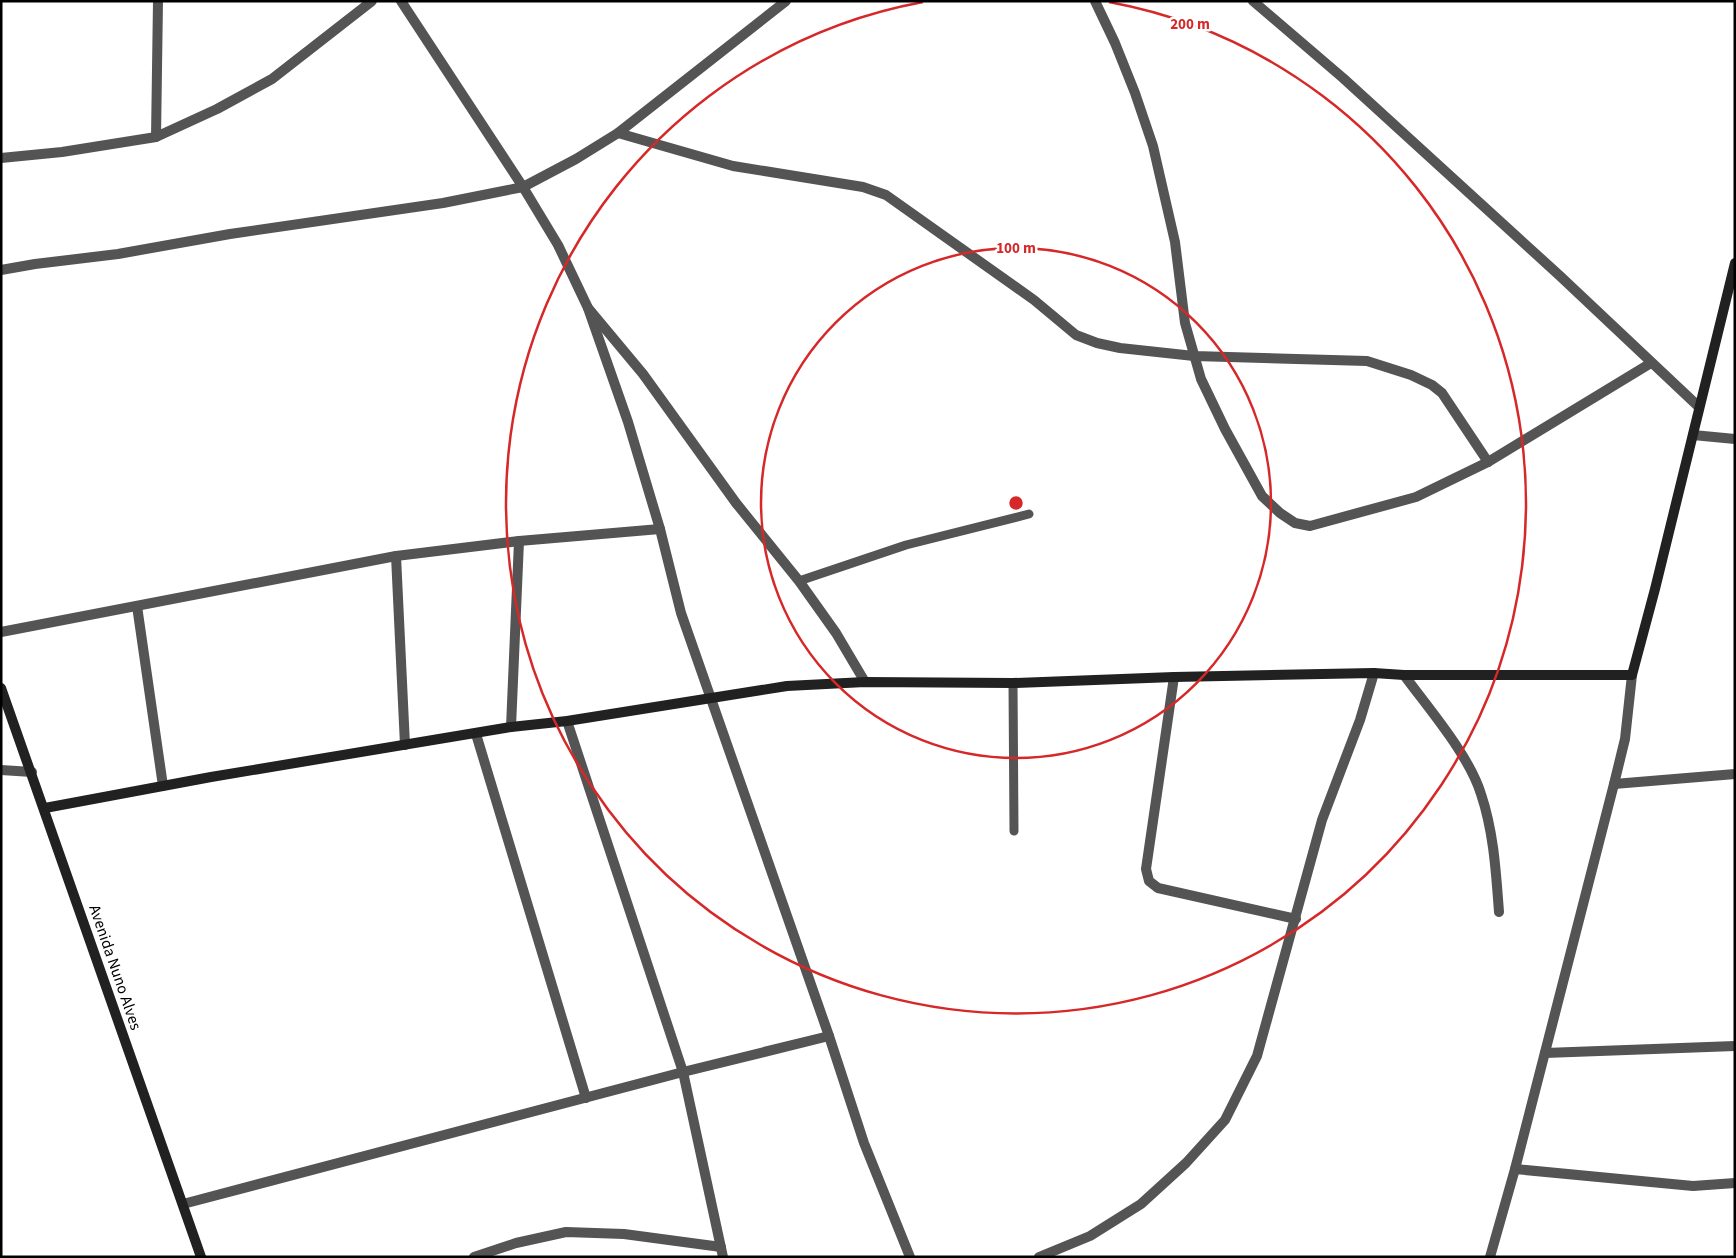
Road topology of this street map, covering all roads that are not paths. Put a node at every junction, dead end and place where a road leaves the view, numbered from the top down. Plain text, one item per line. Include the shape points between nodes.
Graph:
1 (158, 1) edge
2 (372, 1) edge
3 (401, 1) edge
4 (786, 1) edge
5 (1095, 1) edge
6 (1253, 1) edge
7 (618, 133) junction
8 (156, 137) junction
9 (1, 158) edge
10 (523, 187) junction
11 (1735, 263) edge
12 (1, 270) edge
13 (588, 308) junction
14 (1194, 356) junction
15 (1651, 363) junction
16 (1699, 407) junction
17 (1692, 435) junction
18 (1735, 439) edge
19 (1488, 462) junction
20 (1029, 514) dead end
21 (660, 529) junction
22 (519, 541) junction
23 (396, 556) junction
24 (799, 581) junction
25 (137, 606) junction
26 (1, 632) edge
27 (1374, 673) junction
28 (1404, 675) junction
29 (1632, 675) junction
30 (1174, 677) junction
31 (865, 682) junction
32 (1013, 683) junction
33 (1, 688) edge
34 (712, 698) junction
35 (567, 721) junction
36 (510, 727) junction
37 (476, 734) junction
38 (405, 746) junction
39 (1, 770) edge
40 (32, 772) junction
41 (1735, 774) edge
42 (1614, 784) junction
43 (163, 786) junction
44 (45, 808) junction
45 (1014, 831) dead end
46 (1499, 912) dead end
47 (1296, 919) junction
48 (829, 1036) junction
49 (1735, 1046) edge
50 (1545, 1053) junction
51 (683, 1072) junction
52 (586, 1098) junction
53 (1515, 1168) junction
54 (1735, 1183) edge
55 (183, 1204) junction
56 (722, 1252) edge
57 (201, 1257) edge
58 (474, 1257) edge
59 (910, 1257) edge
60 (1039, 1257) edge
61 (1490, 1257) edge

1 - 8 street
2 - 8 street via 272,79
3 - 10 street
4 - 7 street
5 - 14 street via 1125,68 1153,146 1176,242 1185,323
6 - 15 street via 1343,78
7 - 10 street
7 - 14 street via 733,166 863,187 886,195 1034,300 1076,335 1097,344
8 - 9 street
10 - 12 street via 443,203
10 - 13 street via 558,245
11 - 16 street
13 - 21 street via 628,422
13 - 24 street via 643,374 736,502
14 - 19 street via 1367,361 1411,375 1442,393
14 - 19 street via 1201,379 1225,429 1262,496 1295,523 1310,526 1416,497
15 - 16 street
15 - 19 street
16 - 17 street
17 - 18 street
17 - 29 street
20 - 24 lane via 906,545
21 - 22 street
21 - 34 street via 681,613
22 - 23 street
22 - 36 street
23 - 25 street
23 - 38 street
24 - 31 street via 836,633
25 - 26 street
25 - 43 street
27 - 28 street
27 - 30 street
27 - 47 street via 1322,820
28 - 29 street
28 - 46 street via 1463,757 1481,793 1494,846
29 - 42 street via 1625,739
30 - 32 street
30 - 47 street via 1146,869 1149,881 1158,888
31 - 32 street
31 - 34 street via 788,686
32 - 45 lane
33 - 40 street, Avenida Nuno Alves
34 - 35 street
34 - 48 street
35 - 36 street
35 - 51 street
36 - 37 street
37 - 38 street
37 - 52 street
38 - 43 street
39 - 40 street
40 - 44 street, Avenida Nuno Alves
41 - 42 street
42 - 50 street
43 - 44 street
44 - 55 street, Avenida Nuno Alves
47 - 60 street via 1257,1056 1225,1120 1186,1163 1141,1204 1090,1236
48 - 51 street
48 - 59 street via 864,1142
49 - 50 street
50 - 53 street
51 - 52 street
51 - 56 street
52 - 55 street
53 - 54 street via 1693,1186
53 - 61 street
55 - 57 street, Avenida Nuno Alves
56 - 58 street via 624,1234 566,1232

